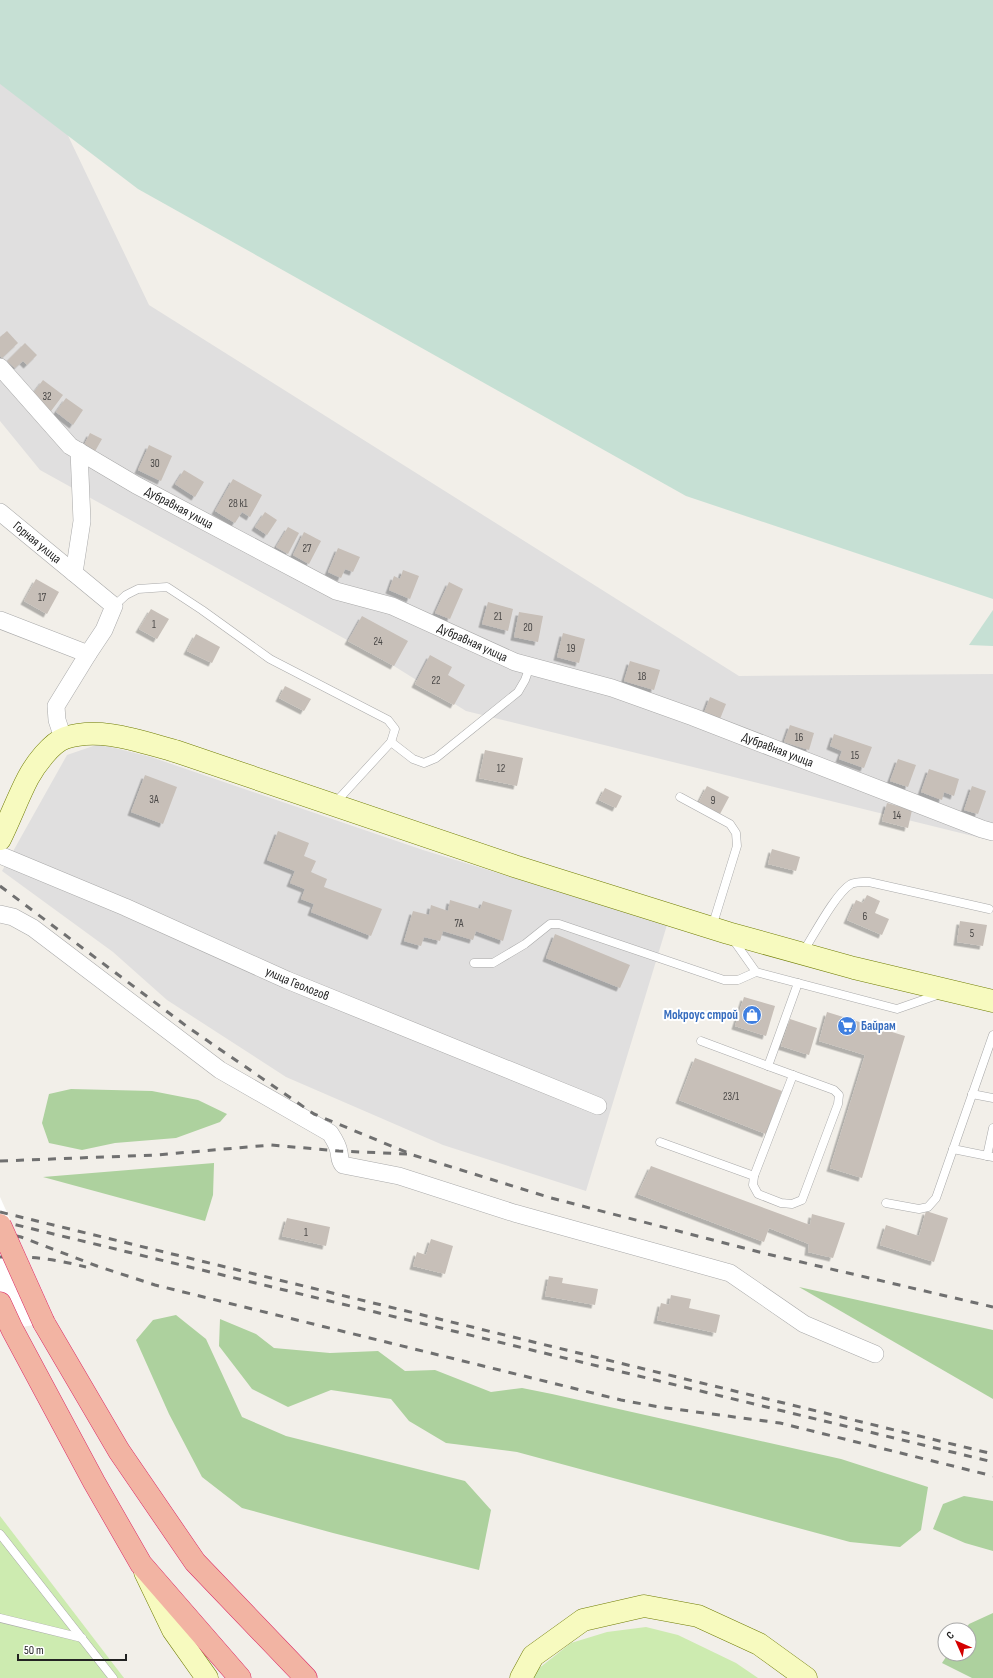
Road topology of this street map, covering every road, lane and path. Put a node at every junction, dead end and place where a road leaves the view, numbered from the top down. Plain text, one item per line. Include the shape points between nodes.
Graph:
1 (0, 367) edge
2 (79, 451) junction
3 (0, 512) edge
4 (74, 572) junction
5 (114, 606) junction
6 (0, 620) edge
7 (88, 654) junction
8 (530, 666) junction
9 (63, 738) junction
10 (391, 742) junction
11 (680, 798) dead end
12 (333, 805) junction
13 (993, 832) edge
14 (0, 842) edge
15 (989, 909) dead end
16 (0, 914) edge
17 (720, 930) junction
18 (802, 953) junction
19 (474, 963) dead end
20 (756, 972) junction
21 (798, 983) junction
22 (949, 991) junction
23 (993, 1001) edge
24 (993, 1035) edge
25 (701, 1041) dead end
26 (768, 1066) junction
27 (793, 1075) junction
28 (972, 1094) junction
29 (993, 1098) edge
30 (598, 1106) dead end
31 (993, 1128) edge
32 (660, 1142) dead end
33 (953, 1149) junction
34 (990, 1156) edge
35 (754, 1176) junction
36 (886, 1203) dead end
37 (0, 1225) edge
38 (0, 1303) edge
39 (875, 1354) dead end
40 (0, 1534) edge
41 (141, 1564) junction
42 (0, 1618) edge
43 (82, 1638) junction
44 (113, 1678) edge
45 (207, 1678) edge
46 (240, 1678) edge
47 (306, 1678) edge
48 (521, 1678) edge
49 (806, 1678) edge

1 - 2 street, Дубравная улица via 70,446
2 - 4 street via 82,521
2 - 8 street, Дубравная улица via 136,485 336,591 392,606 515,662
3 - 4 street, Горная улица
4 - 5 street, Горная улица
5 - 7 street via 104,630
5 - 10 lane via 126,595 138,589 167,587 270,659 388,720 395,729
6 - 7 street
7 - 9 street via 56,706 57,720
8 - 10 lane via 518,692 436,758 424,763 413,759
8 - 13 street, Дубравная улица via 612,688
9 - 12 main road via 93,733 133,740 175,751
9 - 14 main road via 43,755 28,778
10 - 12 lane
11 - 17 lane via 730,824 736,833 737,846
12 - 17 main road via 514,866
14 - 30 street, улица Геологов via 125,907 287,980
15 - 18 lane via 859,881 851,884 838,899
16 - 39 street via 13,917 33,928 220,1070 330,1133 336,1141 343,1164 399,1176 514,1213 730,1273 804,1324
17 - 18 main road
17 - 20 lane
18 - 22 main road
19 - 20 lane via 493,963 525,944 550,924 559,924 724,980 738,980
20 - 21 lane
21 - 22 lane via 897,1009
21 - 26 lane
22 - 23 main road
24 - 28 lane
25 - 26 lane
26 - 27 lane
27 - 35 lane
27 - 35 lane via 834,1090 839,1095 838,1104 802,1200 792,1204 781,1203 758,1194 753,1185
28 - 29 lane
28 - 33 lane
31 - 34 lane
32 - 35 lane
33 - 34 lane
33 - 36 lane via 936,1198 928,1207
37 - 47 highway, bridge via 44,1323 119,1450 195,1562
38 - 41 highway via 94,1482
40 - 43 lane
41 - 45 main road via 173,1630
41 - 46 highway
42 - 43 lane
43 - 44 lane
48 - 49 main road via 533,1656 582,1620 644,1606 698,1616 759,1644

